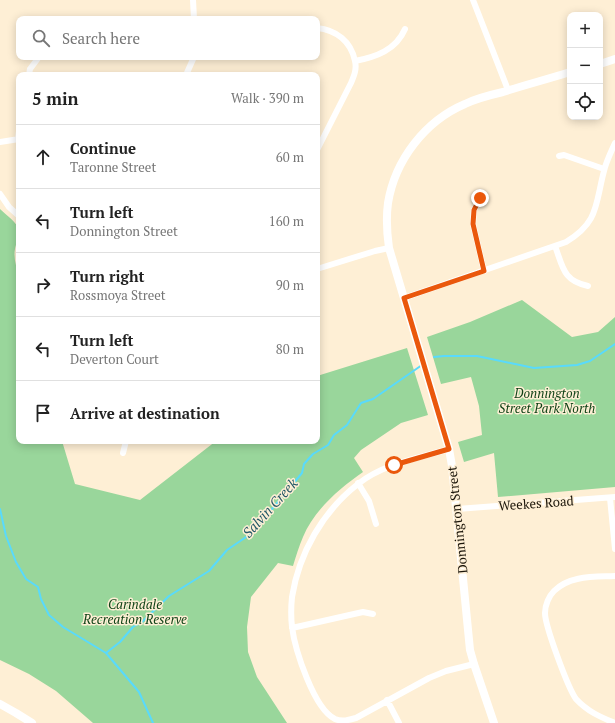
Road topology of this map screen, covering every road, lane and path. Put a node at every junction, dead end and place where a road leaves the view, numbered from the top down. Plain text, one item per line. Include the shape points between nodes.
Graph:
1 (193, 0) edge
2 (473, 0) edge
3 (194, 16) edge
4 (320, 29) edge
5 (405, 30) dead end
6 (615, 59) edge
7 (37, 60) edge
8 (193, 60) edge
9 (355, 61) junction
10 (603, 63) edge
11 (30, 72) edge
12 (187, 72) edge
13 (567, 73) edge
14 (508, 90) junction
15 (16, 139) edge
16 (0, 142) edge
17 (615, 143) edge
18 (320, 144) edge
19 (559, 156) dead end
20 (604, 170) junction
21 (0, 194) edge
22 (480, 198) dead end
23 (16, 213) edge
24 (555, 246) junction
25 (389, 248) junction
26 (320, 268) edge
27 (484, 271) junction
28 (588, 286) dead end
29 (404, 298) junction
30 (125, 444) edge
31 (449, 449) junction
32 (123, 453) dead end
33 (358, 483) junction
34 (613, 497) edge
35 (457, 509) junction
36 (376, 524) dead end
37 (615, 550) edge
38 (615, 576) edge
39 (373, 614) dead end
40 (292, 628) junction
41 (474, 664) junction
42 (387, 700) junction
43 (0, 704) edge
44 (32, 723) edge
45 (400, 723) edge
46 (494, 723) edge
47 (615, 723) edge

1 - 3 street
2 - 14 street
4 - 9 street via 335,32 343,38
5 - 9 street via 401,38 389,49
6 - 10 street
7 - 11 street
8 - 12 street
9 - 18 street via 351,83
13 - 14 street, Donnington Street
14 - 25 street, Donnington Street via 465,104 448,113 431,125 417,140 394,179 388,203
15 - 16 street
17 - 20 street
19 - 20 street via 564,155
20 - 24 street via 598,201 586,228 566,242
21 - 23 street
22 - 27 street via 474,210 473,224
24 - 27 street
24 - 28 street via 570,279
25 - 26 street
25 - 29 street, Donnington Street
27 - 29 street
29 - 31 street, Donnington Street
30 - 32 street
31 - 33 street via 394,465
31 - 35 street, Donnington Street
33 - 36 street via 369,501
33 - 40 street via 322,521 306,552 292,596
34 - 35 street, Weekes Road
34 - 37 street
35 - 41 street, Donnington Street via 468,636
38 - 47 street via 579,578 566,582 554,591 545,613 570,689 586,708
39 - 40 street via 363,612
40 - 42 street via 311,688 326,712 335,719 344,721 356,718
41 - 42 street via 429,678
41 - 46 street, Donnington Street
42 - 45 street
43 - 44 street

